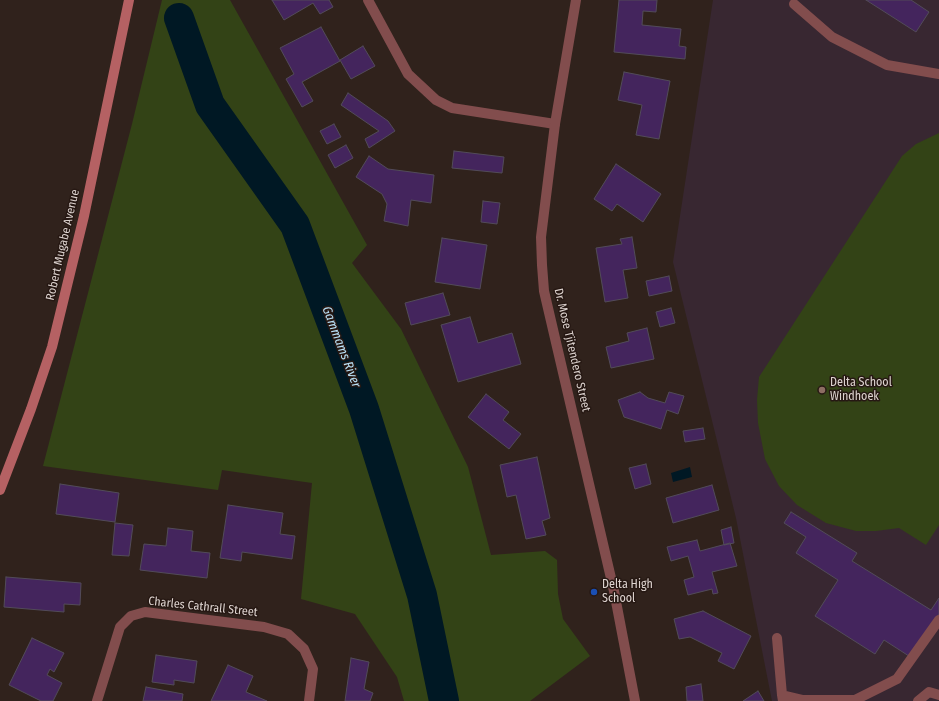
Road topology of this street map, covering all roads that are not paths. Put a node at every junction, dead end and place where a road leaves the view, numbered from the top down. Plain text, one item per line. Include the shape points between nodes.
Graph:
1 (129, 0) edge
2 (368, 0) edge
3 (576, 0) edge
4 (794, 4) dead end
5 (939, 74) edge
6 (555, 124) junction
7 (0, 490) edge
8 (937, 623) edge
9 (777, 638) dead end
10 (939, 695) edge
11 (783, 698) edge
12 (97, 701) edge
13 (309, 701) edge
14 (635, 701) edge
15 (918, 701) edge

1 - 7 main road, Robert Mugabe Avenue via 84,216 52,347
2 - 6 street via 408,74 436,100 452,108
3 - 6 street, Dr. Mose Tjitendero Street
4 - 5 street via 832,37 887,65
6 - 14 street, Dr. Mose Tjitendero Street via 542,237 544,291 614,591
8 - 11 street via 898,679 855,700
9 - 11 street
10 - 15 street via 929,692
12 - 13 street, Charles Cathrall Street via 120,627 131,616 146,612 264,627 288,634 304,649 313,669

